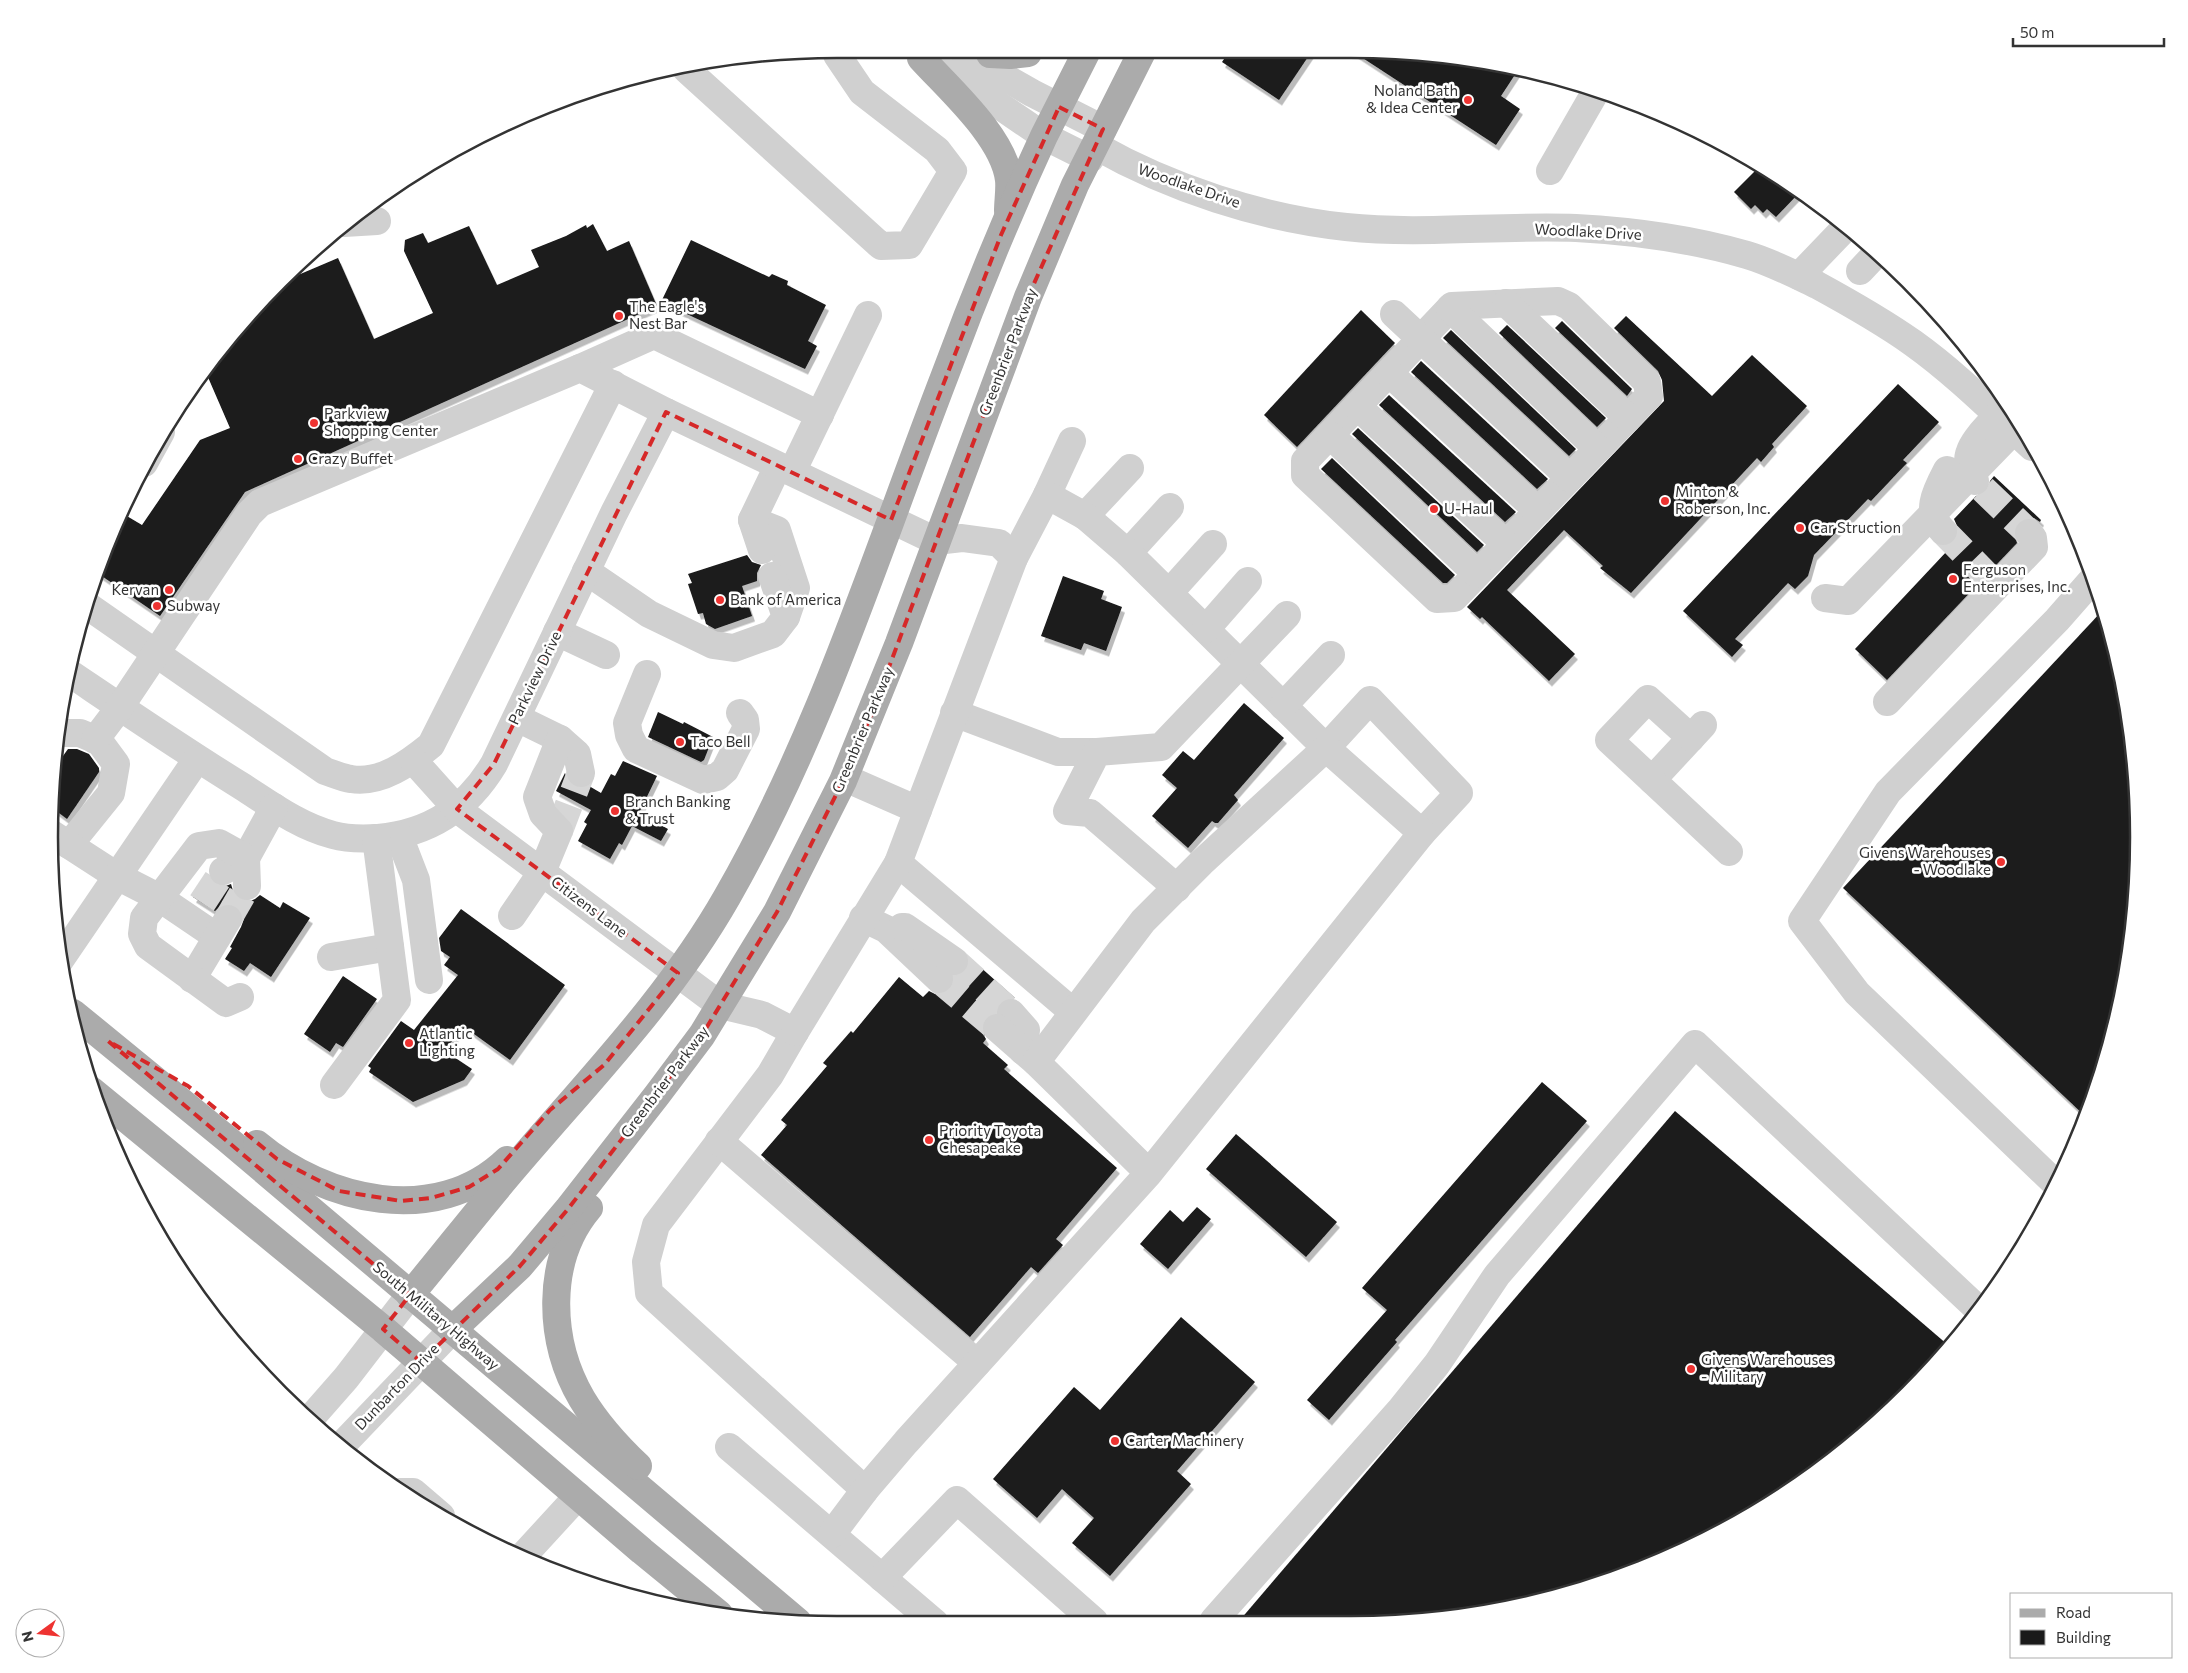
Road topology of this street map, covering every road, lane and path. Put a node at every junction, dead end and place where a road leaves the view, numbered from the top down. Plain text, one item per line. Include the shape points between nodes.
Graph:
1 (839, 58) edge
2 (921, 58) edge
3 (922, 58) edge
4 (971, 58) edge
5 (1084, 58) edge
6 (1139, 58) edge
7 (689, 71) edge
8 (1593, 96) edge
9 (1059, 107) junction
10 (1044, 136) junction
11 (1096, 145) junction
12 (1550, 171) dead end
13 (1008, 218) junction
14 (377, 221) dead end
15 (357, 222) edge
16 (1842, 231) edge
17 (1798, 276) junction
18 (1506, 303) junction
19 (1450, 308) junction
20 (1394, 314) dead end
21 (868, 315) dead end
22 (1421, 339) junction
23 (580, 368) junction
24 (1389, 373) junction
25 (613, 384) junction
26 (1358, 406) junction
27 (666, 412) junction
28 (820, 415) junction
29 (1628, 418) junction
30 (2014, 431) edge
31 (1330, 435) junction
32 (1072, 441) dead end
33 (1598, 449) junction
34 (1130, 468) dead end
35 (785, 469) junction
36 (1570, 478) junction
37 (1047, 495) junction
38 (1170, 507) dead end
39 (1538, 511) junction
40 (1085, 516) junction
41 (752, 520) junction
42 (891, 520) junction
43 (2029, 534) dead end
44 (936, 541) junction
45 (1214, 544) dead end
46 (1506, 544) junction
47 (762, 550) dead end
48 (1128, 553) junction
49 (1014, 558) junction
50 (586, 571) junction
51 (1477, 574) junction
52 (772, 576) dead end
53 (1248, 580) dead end
54 (2088, 584) edge
55 (1169, 593) junction
56 (1825, 598) dead end
57 (92, 609) edge
58 (1287, 615) dead end
59 (786, 617) junction
60 (1206, 629) junction
61 (557, 632) junction
62 (156, 654) junction
63 (606, 655) dead end
64 (1331, 655) dead end
65 (1241, 665) junction
66 (647, 674) dead end
67 (74, 676) edge
68 (1887, 702) dead end
69 (1283, 706) junction
70 (120, 707) junction
71 (740, 713) dead end
72 (954, 713) junction
73 (516, 718) junction
74 (64, 733) edge
75 (560, 739) junction
76 (95, 740) junction
77 (1326, 748) junction
78 (1097, 752) junction
79 (197, 758) junction
80 (413, 760) junction
81 (581, 773) tunnel mouth
82 (845, 778) junction
83 (1652, 780) junction
84 (274, 807) junction
85 (457, 808) junction
86 (918, 810) junction
87 (1422, 833) junction
88 (387, 837) junction
89 (59, 839) edge
90 (1729, 852) dead end
91 (898, 863) junction
92 (235, 864) junction
93 (542, 872) junction
94 (117, 876) junction
95 (247, 886) dead end
96 (1177, 888) junction
97 (158, 897) junction
98 (512, 916) dead end
99 (875, 924) junction
100 (390, 947) junction
101 (66, 951) edge
102 (331, 957) dead end
103 (678, 973) junction
104 (942, 976) tunnel mouth
105 (192, 979) junction
106 (429, 980) dead end
107 (240, 997) dead end
108 (720, 1005) junction
109 (1073, 1012) junction
110 (79, 1019) edge
111 (999, 1027) tunnel mouth
112 (795, 1032) junction
113 (108, 1041) junction
114 (1030, 1056) junction
115 (604, 1065) junction
116 (334, 1085) dead end
117 (104, 1101) edge
118 (630, 1129) junction
119 (719, 1142) junction
120 (1150, 1173) junction
121 (2051, 1179) edge
122 (410, 1295) junction
123 (1974, 1306) edge
124 (383, 1329) junction
125 (452, 1330) junction
126 (421, 1362) junction
127 (977, 1363) junction
128 (314, 1414) edge
129 (346, 1441) edge
130 (729, 1447) dead end
131 (865, 1490) junction
132 (578, 1496) junction
133 (832, 1534) junction
134 (527, 1551) edge
135 (882, 1578) junction
136 (708, 1605) edge
137 (789, 1614) edge
138 (791, 1614) edge
139 (927, 1616) edge
140 (1087, 1616) edge
141 (1218, 1616) edge

1 - 7 street via 862,92 937,150 952,171 909,245 880,246
2 - 13 main road via 1000,151 1009,180
3 - 10 street, Woodlake Drive
4 - 9 street, Woodlake Drive
5 - 9 main road
6 - 11 main road, Greenbrier Parkway
8 - 12 street
9 - 10 main road
9 - 11 street, Woodlake Drive
10 - 11 street, Woodlake Drive
10 - 13 main road
11 - 17 street, Woodlake Drive via 1134,167 1185,188 1307,221 1347,228 1575,228 1650,235 1705,244 1749,256
11 - 44 main road, Greenbrier Parkway via 1075,185 1028,297
13 - 42 main road via 944,375
14 - 15 street
16 - 17 street
17 - 30 street, Woodlake Drive via 1853,304 1914,343
18 - 19 street
18 - 29 street
18 - 29 street via 1558,301 1569,306 1647,382 1649,396
19 - 22 street
19 - 33 street
20 - 22 street
21 - 28 street
22 - 24 street
22 - 36 street
23 - 25 street
23 - 28 street via 654,335
23 - 62 street via 260,503 249,514
24 - 26 street
24 - 39 street
25 - 27 street
25 - 80 street via 431,745
26 - 31 street
26 - 46 street
27 - 35 street
27 - 50 street, Parkview Drive
28 - 35 street
29 - 33 street
30 - 56 street via 1971,445 1967,478 1933,500 1937,522 1848,600
31 - 51 street
31 - 51 street via 1305,461 1305,475 1437,598 1454,598
32 - 37 street
33 - 36 street
34 - 40 street
35 - 41 street
35 - 42 street
36 - 39 street
37 - 40 street
37 - 49 street
38 - 48 street
39 - 46 street
40 - 48 street
41 - 47 street
41 - 59 street via 777,530 796,588
42 - 44 street
42 - 103 main road via 785,788 727,897
43 - 68 street via 2034,547 1992,581
44 - 49 street via 962,538 999,543
44 - 82 main road, Greenbrier Parkway
45 - 55 street
46 - 51 street
48 - 55 street
49 - 72 street
50 - 59 street via 649,614 713,645 734,648 773,634
50 - 61 street, Parkview Drive
52 - 59 street
53 - 60 street
54 - 121 street via 1888,792 1802,921 1857,993
55 - 60 street
57 - 62 street
58 - 65 street
60 - 65 street
61 - 63 street
61 - 73 street, Parkview Drive
62 - 70 street
62 - 80 street via 325,771 352,780 383,777
64 - 69 street
65 - 69 street
65 - 78 street via 1160,747
66 - 71 street via 627,723 636,749 703,780 717,777 725,770 746,729
67 - 70 street, Parkview Drive
69 - 77 street
70 - 76 street
70 - 79 street, Parkview Drive
72 - 78 street via 1058,752
72 - 86 street
73 - 75 street
73 - 85 street, Parkview Drive via 486,777
74 - 76 street via 80,733
75 - 81 street via 577,754
75 - 93 street via 538,797 543,814 558,831
76 - 89 street via 116,764 111,793
77 - 87 street
77 - 87 street via 1370,700 1459,792
77 - 96 street
78 - 96 street via 1067,811 1090,813
79 - 84 street, Parkview Drive
79 - 94 street
80 - 85 street, Citizens Lane
82 - 86 street
82 - 108 main road, Greenbrier Parkway via 777,912
83 - 83 street via 1697,732 1648,699 1609,740
83 - 90 street
84 - 88 street, Parkview Drive via 303,825 334,836
84 - 92 street
85 - 88 street, Parkview Drive via 429,826
85 - 93 street, Citizens Lane
86 - 91 street
87 - 120 street
88 - 100 street
88 - 106 street via 416,880
89 - 94 street
91 - 99 street
91 - 109 street
92 - 95 street
92 - 97 street via 219,843 199,846
93 - 98 street
93 - 103 street, Citizens Lane
94 - 97 street
94 - 101 street
96 - 109 street via 1126,940
97 - 105 street via 144,918 142,934 148,946
97 - 105 street via 196,911 222,928
99 - 104 street
99 - 112 street
100 - 102 street
100 - 116 street via 397,1000
103 - 108 street, Citizens Lane
103 - 115 main road
105 - 107 street via 226,1004
108 - 112 street via 762,1015
108 - 118 main road, Greenbrier Parkway via 702,1035
109 - 114 street
110 - 113 main road, South Military Highway
111 - 114 street
112 - 119 street via 770,1075
113 - 115 main road via 188,1086 260,1147 320,1183 356,1196 401,1201 451,1194 485,1178 512,1155 550,1110
113 - 122 main road, South Military Highway
114 - 120 street
115 - 122 main road via 513,1169
117 - 124 main road
118 - 125 main road, Greenbrier Parkway via 520,1266
118 - 138 main road via 603,1191 571,1233 563,1255 556,1304 562,1352 581,1398 597,1422 656,1483 736,1551
119 - 127 street
119 - 131 street via 656,1225 646,1262 649,1293
120 - 127 street
122 - 124 street
122 - 125 main road, South Military Highway
123 - 141 street via 1695,1044 1497,1275 1437,1364 1401,1409
124 - 126 main road
124 - 128 street
125 - 126 street, Dunbarton Drive
125 - 137 main road, South Military Highway
126 - 129 street, Dunbarton Drive
126 - 132 main road
127 - 131 street
130 - 133 street
131 - 133 street
132 - 134 street
132 - 136 main road
133 - 135 street
135 - 139 street
135 - 140 street via 957,1500

